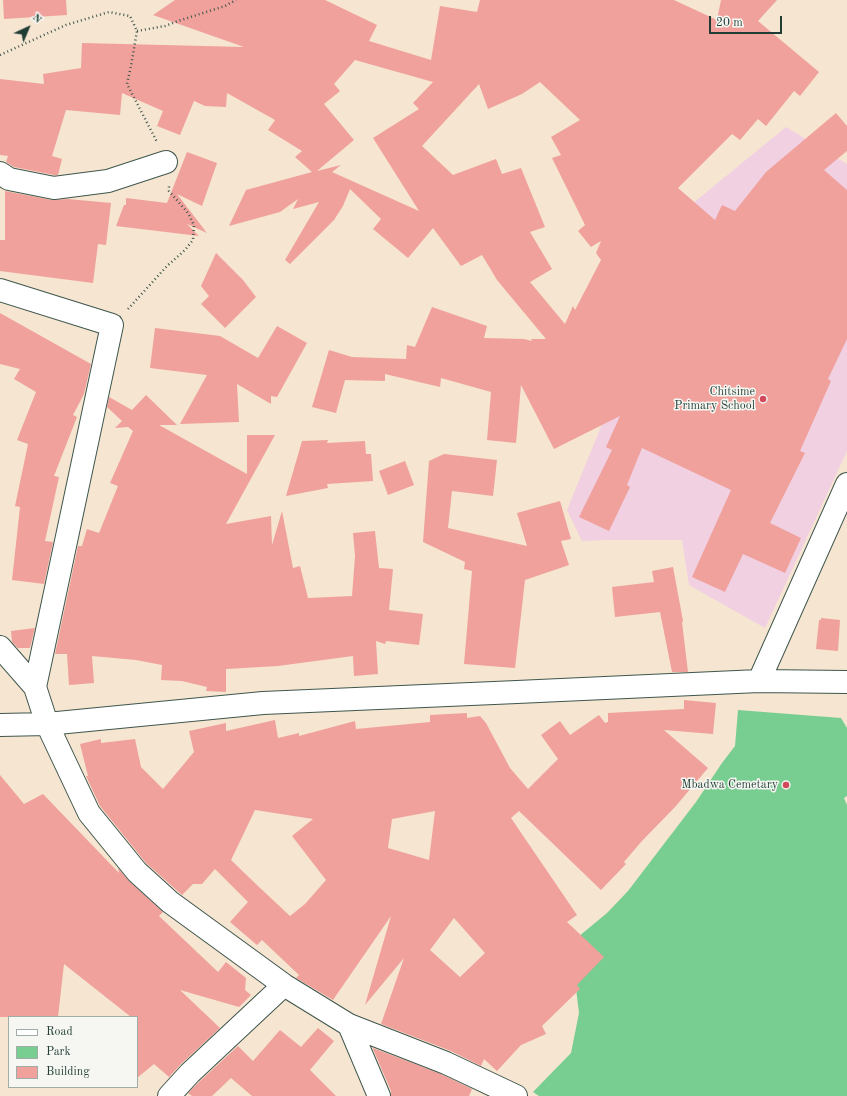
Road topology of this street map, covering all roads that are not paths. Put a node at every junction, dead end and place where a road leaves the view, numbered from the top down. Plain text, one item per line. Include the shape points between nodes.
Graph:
1 (166, 162) dead end
2 (0, 173) edge
3 (0, 290) edge
4 (847, 484) edge
5 (0, 647) edge
6 (759, 681) junction
7 (847, 682) edge
8 (35, 687) junction
9 (47, 724) junction
10 (0, 725) edge
11 (284, 985) junction
12 (349, 1025) junction
13 (169, 1096) edge
14 (379, 1096) edge
15 (516, 1096) edge

1 - 2 street via 108,181 54,188 9,179
3 - 8 street via 112,325
4 - 6 street
5 - 8 street
6 - 7 street
6 - 9 street via 264,702
8 - 9 street
9 - 10 street
9 - 11 street via 89,814 137,872 170,902
11 - 12 street
11 - 13 street
12 - 14 street
12 - 15 street via 446,1062

